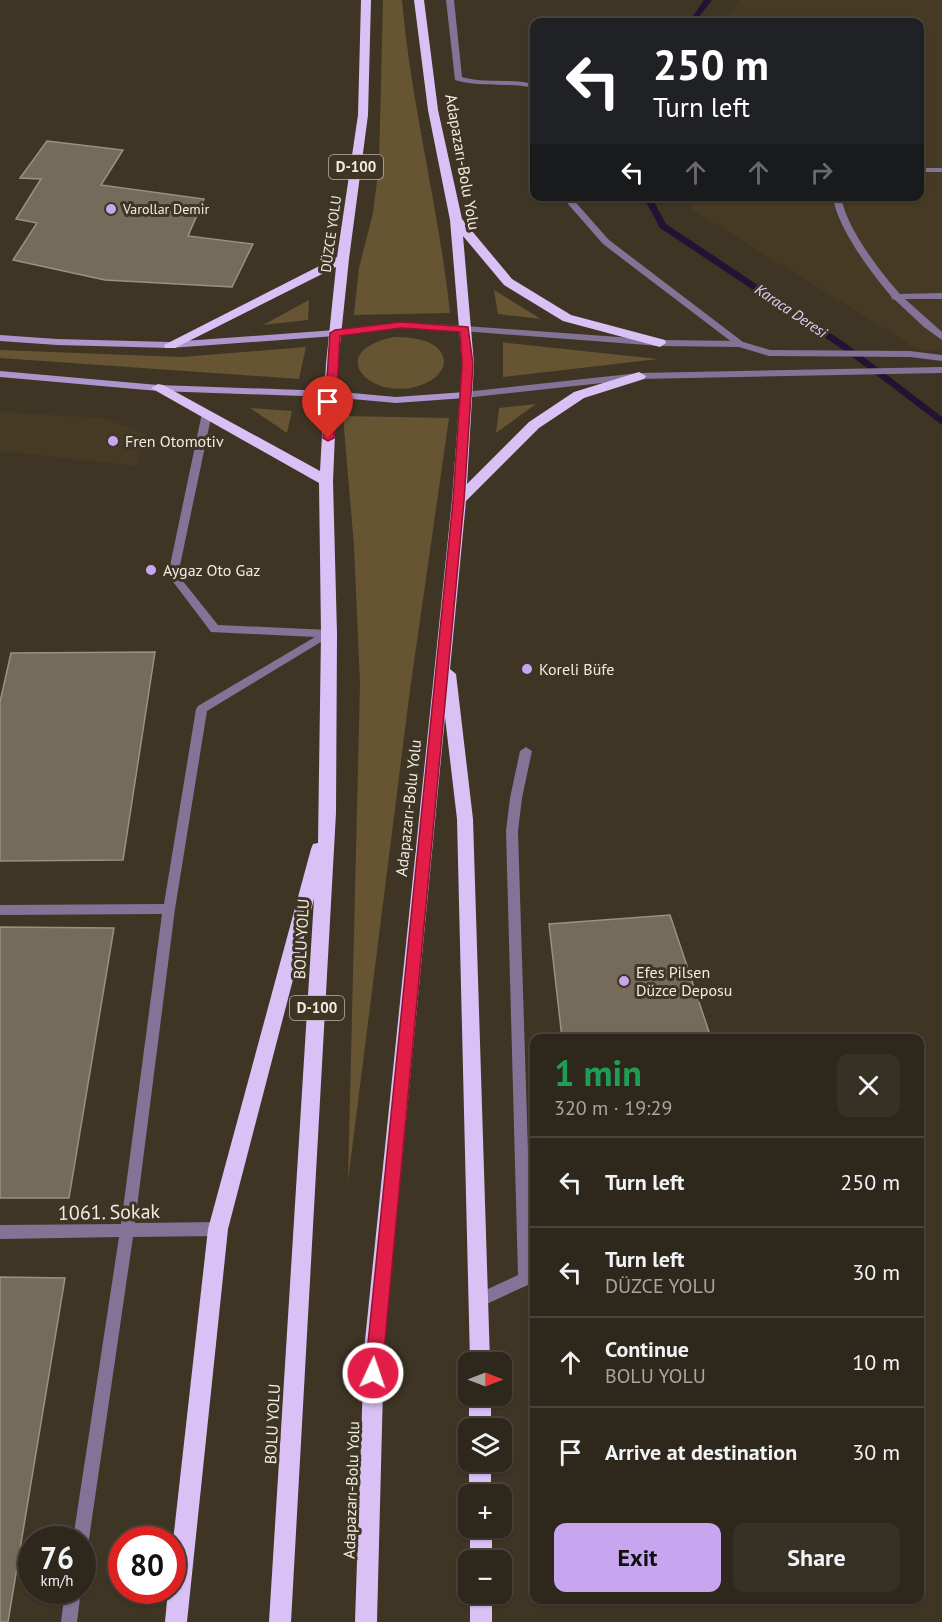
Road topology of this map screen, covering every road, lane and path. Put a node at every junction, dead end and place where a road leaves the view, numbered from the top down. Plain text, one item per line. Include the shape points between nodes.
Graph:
1 (366, 0) edge
2 (418, 0) edge
3 (450, 0) edge
4 (530, 85) edge
5 (924, 170) edge
6 (942, 170) edge
7 (569, 201) edge
8 (838, 201) edge
9 (456, 220) junction
10 (343, 259) junction
11 (942, 296) edge
12 (895, 297) junction
13 (465, 329) junction
14 (335, 333) junction
15 (942, 337) edge
16 (0, 338) edge
17 (660, 343) junction
18 (740, 344) junction
19 (170, 345) junction
20 (942, 358) edge
21 (332, 364) joint
22 (940, 371) edge
23 (0, 374) edge
24 (639, 376) junction
25 (158, 388) junction
26 (330, 394) junction
27 (465, 396) junction
28 (207, 413) junction
29 (326, 481) junction
30 (459, 501) junction
31 (329, 634) junction
32 (444, 643) junction
33 (526, 751) dead end
34 (328, 813) junction
35 (169, 909) junction
36 (0, 910) edge
37 (218, 1229) junction
38 (0, 1232) edge
39 (127, 1232) junction
40 (480, 1300) junction
41 (480, 1352) edge
42 (83, 1526) edge
43 (71, 1604) edge
44 (481, 1604) edge
45 (69, 1622) edge
46 (176, 1622) edge
47 (280, 1622) edge
48 (366, 1622) edge
49 (481, 1622) edge

1 - 10 highway, DÜZCE YOLU / D-100 via 363,115
2 - 9 highway, Adapazarı-Bolu Yolu via 433,110
3 - 4 street via 458,78 474,84
5 - 6 street
7 - 18 street via 606,242
8 - 12 street via 865,258
9 - 13 highway, Adapazarı-Bolu Yolu
9 - 17 highway via 508,282 567,318
10 - 14 highway, DÜZCE YOLU / D-100
10 - 19 highway
11 - 12 street
12 - 15 street
13 - 14 main road via 401,325
13 - 17 street
13 - 27 highway, Adapazarı-Bolu Yolu
14 - 19 main road
14 - 21 highway, DÜZCE YOLU / D-100
16 - 19 main road
17 - 18 street
18 - 20 street via 769,353 910,354
21 - 26 highway, BOLU YOLU / D-100
22 - 24 street
23 - 25 main road
24 - 27 street
24 - 30 highway via 579,395 534,425
25 - 26 main road
25 - 28 highway
26 - 27 main road via 396,400
26 - 29 highway, BOLU YOLU / D-100
27 - 30 highway, Adapazarı-Bolu Yolu
28 - 29 highway
28 - 31 street via 173,575 215,629
29 - 31 highway, BOLU YOLU / D-100
30 - 32 highway, Adapazarı-Bolu Yolu
31 - 34 highway, BOLU YOLU / D-100
31 - 35 street via 202,709
32 - 40 highway via 465,819
32 - 48 highway, Adapazarı-Bolu Yolu via 374,1350
33 - 40 street via 512,831 525,1279
34 - 37 highway
34 - 47 highway, BOLU YOLU / D-100
35 - 36 street
35 - 39 street
37 - 39 street, 1061. Sokak
37 - 46 highway
38 - 39 street, 1061. Sokak
39 - 42 street
40 - 41 highway
43 - 45 street
44 - 49 highway

